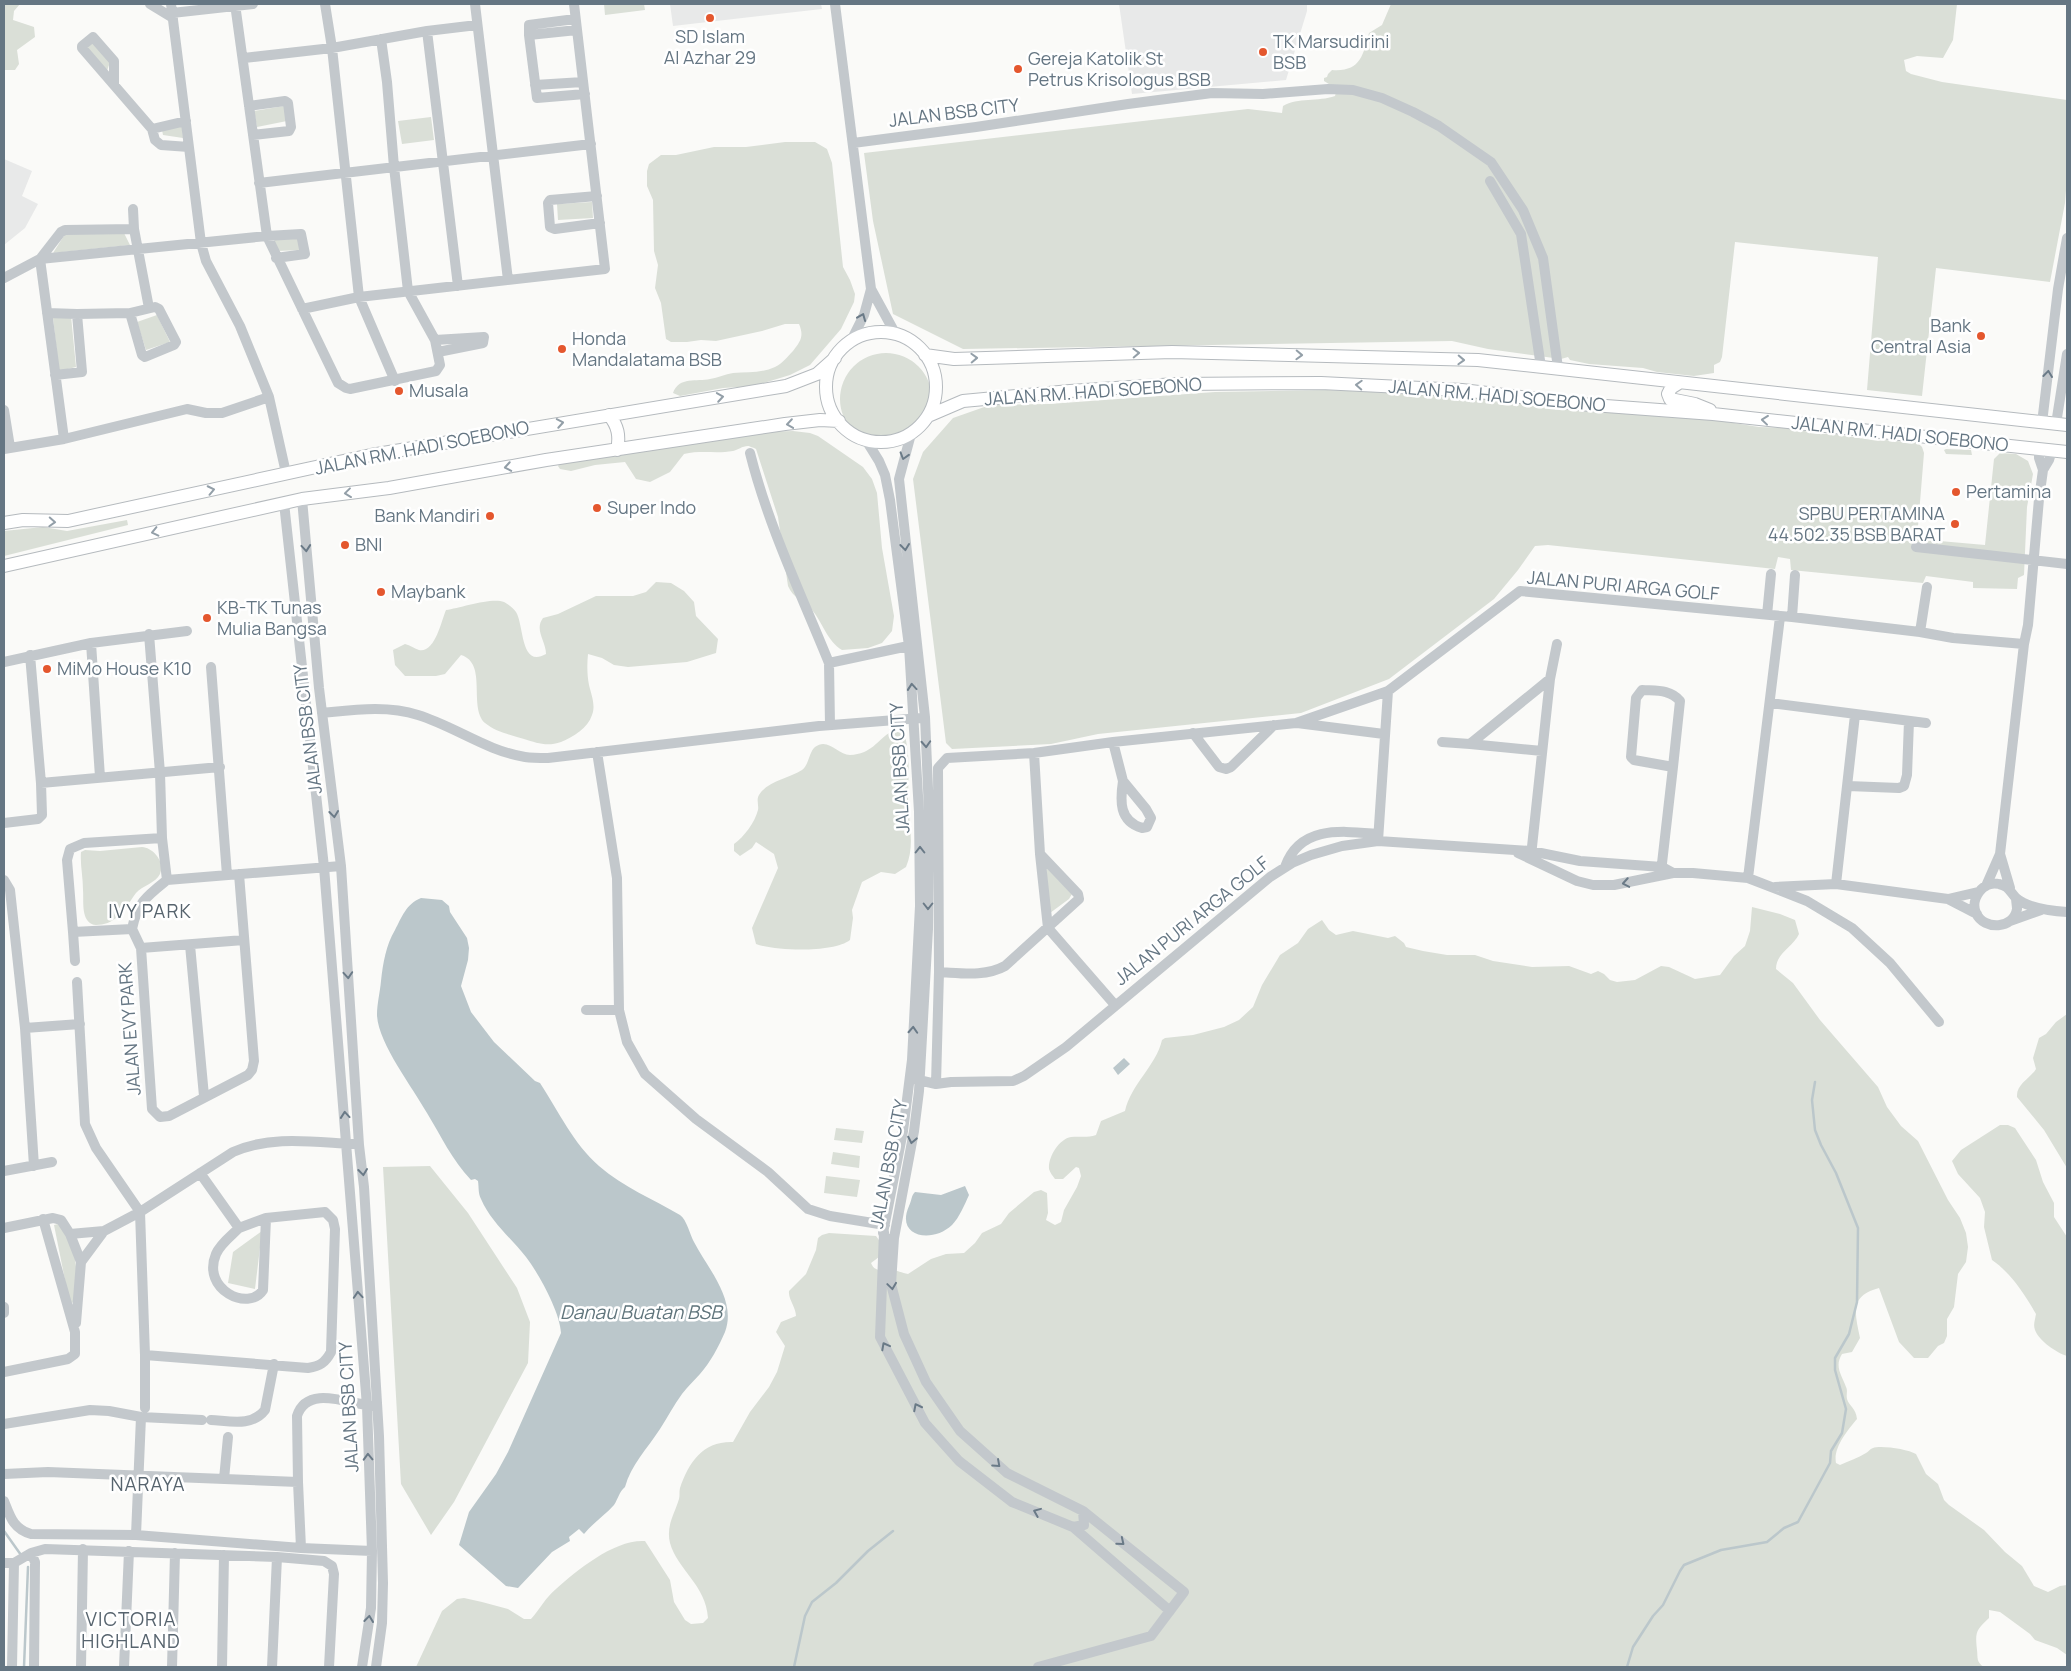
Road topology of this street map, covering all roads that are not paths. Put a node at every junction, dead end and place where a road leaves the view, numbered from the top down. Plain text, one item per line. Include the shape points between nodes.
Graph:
1 (150, 4) edge
2 (253, 4) edge
3 (325, 4) edge
4 (475, 4) edge
5 (574, 4) edge
6 (835, 4) edge
7 (235, 5) edge
8 (172, 11) edge
9 (575, 18) junction
10 (477, 25) junction
11 (577, 30) junction
12 (427, 31) junction
13 (529, 35) junction
14 (381, 39) junction
15 (332, 48) junction
16 (244, 58) junction
17 (583, 82) junction
18 (114, 84) dead end
19 (534, 85) junction
20 (584, 94) junction
21 (249, 106) junction
22 (186, 121) junction
23 (152, 129) junction
24 (253, 135) junction
25 (853, 142) junction
26 (590, 144) junction
27 (189, 147) junction
28 (493, 156) junction
29 (443, 162) junction
30 (394, 168) junction
31 (344, 173) junction
32 (1490, 181) dead end
33 (259, 183) junction
34 (597, 196) junction
35 (132, 209) dead end
36 (1523, 210) junction
37 (600, 223) junction
38 (134, 229) junction
39 (1521, 234) junction
40 (266, 236) junction
41 (2067, 238) edge
42 (201, 243) junction
43 (139, 250) junction
44 (276, 258) junction
45 (40, 260) junction
46 (2065, 267) edge
47 (4, 278) edge
48 (508, 280) junction
49 (458, 286) junction
50 (871, 289) junction
51 (408, 292) junction
52 (359, 297) junction
53 (149, 308) junction
54 (302, 309) junction
55 (130, 313) junction
56 (47, 314) junction
57 (76, 314) junction
58 (895, 334) junction
59 (434, 340) junction
60 (850, 343) junction
61 (438, 352) junction
62 (2067, 354) edge
63 (925, 355) junction
64 (835, 358) junction
65 (1541, 367) junction
66 (1558, 368) junction
67 (54, 375) junction
68 (395, 381) junction
69 (1679, 383) junction
70 (269, 397) junction
71 (4, 410) edge
72 (1713, 414) junction
73 (609, 415) junction
74 (928, 416) junction
75 (838, 422) junction
76 (2042, 423) junction
77 (2062, 425) edge
78 (911, 434) junction
79 (64, 439) junction
80 (866, 440) junction
81 (7, 448) edge
82 (2046, 449) junction
83 (617, 450) junction
84 (2067, 452) edge
85 (750, 453) dead end
86 (286, 473) junction
87 (302, 499) junction
88 (284, 503) junction
89 (4, 523) edge
90 (1916, 547) dead end
91 (2034, 560) junction
92 (2067, 564) edge
93 (4, 566) edge
94 (1771, 574) dead end
95 (1795, 576) dead end
96 (1927, 587) dead end
97 (1767, 615) junction
98 (1780, 617) junction
99 (1792, 617) junction
100 (314, 627) junction
101 (298, 629) junction
102 (187, 631) dead end
103 (1920, 632) junction
104 (149, 634) junction
105 (91, 642) junction
106 (1557, 644) dead end
107 (2024, 644) junction
108 (913, 645) junction
109 (30, 655) junction
110 (4, 662) edge
111 (829, 663) junction
112 (211, 667) dead end
113 (1550, 679) junction
114 (1388, 691) junction
115 (1770, 703) junction
116 (322, 712) junction
117 (1855, 715) junction
118 (920, 718) junction
119 (1909, 721) junction
120 (1296, 723) junction
121 (1926, 723) dead end
122 (1274, 725) junction
123 (830, 726) junction
124 (1194, 733) junction
125 (1384, 734) junction
126 (1114, 742) junction
127 (1442, 742) dead end
128 (1470, 744) junction
129 (1542, 751) junction
130 (597, 752) junction
131 (1034, 752) junction
132 (220, 767) junction
133 (1673, 767) junction
134 (160, 773) junction
135 (100, 778) junction
136 (1124, 781) dead end
137 (41, 783) junction
138 (1848, 786) junction
139 (4, 823) edge
140 (162, 838) junction
141 (1378, 838) junction
142 (1040, 854) junction
143 (2000, 854) junction
144 (1531, 856) junction
145 (341, 866) junction
146 (324, 867) junction
147 (1284, 867) junction
148 (1661, 872) junction
149 (239, 874) junction
150 (227, 875) junction
151 (1748, 878) junction
152 (4, 880) edge
153 (168, 880) junction
154 (1836, 884) junction
155 (1771, 887) junction
156 (2010, 888) junction
157 (1982, 889) junction
158 (2016, 898) junction
159 (1948, 899) junction
160 (2041, 910) junction
161 (2067, 912) edge
162 (1976, 914) junction
163 (2010, 921) junction
164 (1048, 928) junction
165 (132, 929) junction
166 (73, 932) junction
167 (244, 940) junction
168 (190, 945) junction
169 (141, 948) junction
170 (75, 961) dead end
171 (939, 972) junction
172 (78, 982) dead end
173 (1115, 1005) junction
174 (586, 1010) dead end
175 (619, 1010) junction
176 (1939, 1022) dead end
177 (80, 1024) junction
178 (25, 1028) junction
179 (916, 1062) junction
180 (938, 1071) junction
181 (915, 1079) junction
182 (950, 1082) junction
183 (936, 1084) junction
184 (204, 1096) junction
185 (347, 1144) junction
186 (359, 1145) junction
187 (52, 1162) dead end
188 (34, 1166) junction
189 (4, 1171) edge
190 (200, 1173) junction
191 (140, 1212) junction
192 (266, 1218) junction
193 (43, 1219) junction
194 (4, 1228) edge
195 (239, 1228) junction
196 (104, 1231) junction
197 (887, 1232) junction
198 (70, 1234) junction
199 (81, 1262) junction
200 (4, 1307) edge
201 (4, 1313) edge
202 (75, 1332) junction
203 (145, 1354) junction
204 (274, 1364) junction
205 (4, 1372) edge
206 (367, 1406) junction
207 (378, 1406) junction
208 (143, 1413) junction
209 (4, 1424) edge
210 (228, 1437) dead end
211 (4, 1474) edge
212 (139, 1475) junction
213 (224, 1479) junction
214 (298, 1482) junction
215 (4, 1500) edge
216 (1083, 1511) junction
217 (1073, 1527) junction
218 (136, 1535) junction
219 (301, 1548) junction
220 (83, 1549) junction
221 (129, 1551) junction
222 (372, 1551) junction
223 (31, 1553) junction
224 (176, 1553) junction
225 (224, 1555) junction
226 (276, 1556) junction
227 (9, 1563) edge
228 (1170, 1610) junction
229 (12, 1667) edge
230 (34, 1667) edge
231 (81, 1667) edge
232 (124, 1667) edge
233 (172, 1667) edge
234 (222, 1667) edge
235 (272, 1667) edge
236 (329, 1667) edge
237 (362, 1667) edge
238 (376, 1667) edge
239 (1038, 1667) edge

1 - 8 street
2 - 7 street
3 - 15 street
4 - 10 street
5 - 9 street
6 - 25 street
7 - 8 street
7 - 16 street
8 - 22 street
9 - 11 street
9 - 13 street via 529,25
10 - 12 street
10 - 28 street
11 - 13 street
11 - 17 street
12 - 14 street
12 - 29 street
13 - 19 street
14 - 15 street
14 - 30 street
15 - 16 street
15 - 31 street
16 - 21 street
17 - 19 street
17 - 20 street
18 - 23 street
19 - 20 street via 539,99
20 - 26 street
21 - 24 street
21 - 24 street via 288,103 289,130
22 - 23 street
22 - 27 street
23 - 27 street via 161,145
24 - 33 street
25 - 36 street, JALAN BSB CITY via 1212,93 1353,90 1413,112 1491,162
25 - 50 street
26 - 28 street
26 - 34 street
27 - 42 street
28 - 29 street
28 - 48 street
29 - 30 street
29 - 49 street
30 - 31 street
30 - 51 street
31 - 33 street
31 - 52 street
32 - 39 street
33 - 40 street
34 - 37 street
34 - 37 street via 550,200 550,227 555,230
35 - 38 street
36 - 39 street
36 - 66 street, JALAN BSB CITY via 1543,258
37 - 48 street via 605,268
38 - 43 street
38 - 45 street via 65,230
39 - 65 street
40 - 42 street
40 - 44 street
40 - 44 street via 301,234 304,255
41 - 46 street
42 - 43 street
42 - 70 street via 206,261 240,326
43 - 45 street
43 - 53 street
44 - 54 street
45 - 47 street
45 - 56 street
76 -> 46 street via 2058,289
48 - 49 street
49 - 51 street
50 - 58 street
60 -> 50 street via 864,316
51 - 52 street
51 - 59 street
52 - 54 street
52 - 68 street
53 - 55 street
53 - 55 street via 159,309 176,342 147,357 142,355
54 - 68 street via 341,386 350,389
55 - 57 street
56 - 57 street
56 - 67 street
57 - 67 street via 82,372
58 - 60 main road, JALAN RM. HADI SOEBONO via 872,333
58 - 63 main road, JALAN RM. HADI SOEBONO via 914,343
59 - 61 street
59 - 61 street via 484,337 483,343
60 - 64 main road, JALAN RM. HADI SOEBONO
61 - 68 street via 440,365 437,370
62 - 77 street
63 -> 65 main road, JALAN RM. HADI SOEBONO via 954,359 1172,352 1478,360
63 - 74 main road, JALAN RM. HADI SOEBONO via 933,369 936,385
73 -> 64 main road, JALAN RM. HADI SOEBONO via 786,386 817,374
64 - 75 main road, JALAN RM. HADI SOEBONO via 828,373 827,390 830,407
65 - 66 main road, JALAN RM. HADI SOEBONO
66 - 69 main road, JALAN RM. HADI SOEBONO
67 - 79 street
69 - 72 main road via 1670,390 1670,399 1704,407
69 - 76 main road, JALAN RM. HADI SOEBONO
70 - 79 street via 222,413 187,409
70 - 86 street
71 - 81 street
72 -> 74 main road, JALAN RM. HADI SOEBONO via 1579,404 1462,390 1321,383 1176,384 1070,391 963,401
82 -> 72 main road, JALAN RM. HADI SOEBONO
73 - 83 main road via 617,426
86 -> 73 main road, JALAN RM. HADI SOEBONO via 371,455
74 - 78 main road, JALAN RM. HADI SOEBONO
75 - 80 main road, JALAN RM. HADI SOEBONO
75 -> 83 main road, JALAN RM. HADI SOEBONO via 802,422
76 - 77 main road, JALAN RM. HADI SOEBONO
78 - 80 main road, JALAN RM. HADI SOEBONO via 893,441
78 -> 108 street, JALAN BSB CITY via 899,479
79 - 81 street
80 - 108 street, JALAN BSB CITY via 886,475
82 - 84 main road, JALAN RM. HADI SOEBONO
82 - 91 street via 2049,460 2043,470
83 -> 87 main road, JALAN RM. HADI SOEBONO via 389,488
85 - 111 street via 768,514
89 -> 86 main road, JALAN RM. HADI SOEBONO via 68,521
87 - 88 main road, JALAN RM. HADI SOEBONO
87 -> 100 street, JALAN BSB CITY
88 -> 93 main road, JALAN RM. HADI SOEBONO
88 - 101 street, JALAN BSB CITY
90 - 91 street
91 - 92 street
91 - 107 street
94 - 97 street
95 - 99 street
96 - 103 street
97 - 98 street, JALAN PURI ARGA GOLF
97 - 114 street, JALAN PURI ARGA GOLF via 1520,591
98 - 99 street, JALAN PURI ARGA GOLF
98 - 115 street
99 - 103 street, JALAN PURI ARGA GOLF
100 - 101 street
100 - 116 street, JALAN BSB CITY
101 - 146 street, JALAN BSB CITY
102 - 104 street
103 - 107 street, JALAN PURI ARGA GOLF
104 - 105 street
104 - 134 street
105 - 109 street
105 - 135 street
106 - 113 street
107 - 143 street
108 - 111 street
108 - 118 street, JALAN BSB CITY
109 - 110 street
109 - 137 street
111 - 123 street
112 - 132 street
113 - 128 street
113 - 129 street
114 - 120 street, JALAN PURI ARGA GOLF
114 - 125 street
115 - 117 street
115 - 151 street
116 - 130 street via 407,712 525,757 548,758
116 -> 145 street, JALAN BSB CITY
117 - 119 street
117 - 138 street
118 - 123 street
118 - 179 street, JALAN BSB CITY via 929,812 928,920
119 - 121 street
119 - 138 street via 1904,786
120 - 122 street, JALAN PURI ARGA GOLF
120 - 125 street, JALAN PURI ARGA GOLF
122 - 124 street, JALAN PURI ARGA GOLF
122 - 124 street via 1226,770 1219,767
123 - 130 street
124 - 126 street, JALAN PURI ARGA GOLF
125 - 141 street
126 - 131 street, JALAN PURI ARGA GOLF
126 - 136 street
127 - 128 street
128 - 129 street
129 - 144 street
130 - 175 street via 618,878
131 - 142 street
131 - 171 street, JALAN PURI ARGA GOLF via 955,756 944,760 938,768
132 - 134 street
132 - 150 street
133 - 133 street via 1680,701 1667,692 1642,690 1636,698 1631,757
133 - 148 street
134 - 135 street
134 - 140 street
135 - 137 street
137 - 139 street via 41,818
138 - 154 street
140 - 153 street
140 - 166 street via 84,843 70,849 67,860
141 - 144 street, JALAN PURI ARGA GOLF via 1512,851
141 - 147 street, JALAN PURI ARGA GOLF via 1326,850
141 - 147 street via 1338,830 1318,834 1301,844 1289,856
142 - 164 street
142 - 164 street via 1079,897
143 - 156 street
143 - 157 street
144 - 148 street, JALAN PURI ARGA GOLF
148 -> 144 street, JALAN PURI ARGA GOLF via 1614,885 1593,885 1577,881
145 - 146 street
145 -> 186 street, JALAN BSB CITY
146 - 149 street
185 -> 146 street, JALAN BSB CITY
147 - 173 street, JALAN PURI ARGA GOLF
148 - 151 street, JALAN PURI ARGA GOLF
149 - 150 street
149 - 167 street, JALAN EVY PARK
150 - 153 street
151 - 155 street, JALAN PURI ARGA GOLF
152 - 178 street via 10,890
153 - 165 street via 144,899 136,912
154 - 155 street
154 - 159 street
155 - 176 street, JALAN PURI ARGA GOLF via 1807,901 1852,928 1890,962
156 - 157 street via 1998,883
156 - 158 street
157 - 159 street
157 - 162 street via 1974,903
158 - 160 street
158 - 163 street via 2017,911
159 - 162 street
160 - 161 street
160 - 163 street
162 - 163 street via 1991,926 2001,926
164 - 171 street via 997,970 988,973
164 - 173 street, JALAN PURI ARGA GOLF
165 - 166 street
165 - 169 street, JALAN EVY PARK
166 - 170 street
167 - 168 street, JALAN EVY PARK
167 - 184 street, JALAN EVY PARK via 254,1061 252,1070
168 - 169 street, JALAN EVY PARK
168 - 184 street
169 - 184 street, JALAN EVY PARK via 152,1109 160,1117 168,1116
171 - 180 street, JALAN PURI ARGA GOLF
172 - 177 street
173 - 182 street, JALAN PURI ARGA GOLF via 1066,1047 1013,1081
174 - 175 street
175 - 197 street via 627,1042 645,1074 696,1119 768,1172 808,1209
177 - 178 street
177 - 191 street via 85,1124 96,1148
178 - 188 street
179 - 180 street
179 - 181 street, JALAN BSB CITY
180 - 182 street
180 - 183 street, JALAN PURI ARGA GOLF
181 - 183 street, JALAN PURI ARGA GOLF
181 - 197 street, JALAN BSB CITY
181 -> 197 street, JALAN BSB CITY via 914,1131
182 - 183 street, JALAN PURI ARGA GOLF
185 - 186 street
185 - 190 street via 315,1141 257,1143 233,1152
206 -> 185 street, JALAN BSB CITY
186 -> 207 street, JALAN BSB CITY
187 - 188 street
188 - 189 street
190 - 191 street
190 - 195 street
191 - 196 street
191 - 203 street
192 - 195 street
192 - 195 street via 263,1290 252,1299 223,1292 214,1276 213,1265 220,1247
192 - 204 street via 325,1212 333,1220 335,1229 331,1352 319,1366
193 - 194 street
193 - 198 street via 62,1220
193 - 202 street
196 - 198 street
196 - 199 street
197 -> 216 street via 891,1284 904,1334 926,1382 960,1431 1007,1473
217 -> 197 street via 1012,1502 959,1461 925,1423 880,1337
198 - 199 street
199 - 202 street
200 - 201 street
202 - 205 street via 75,1354 68,1359
203 - 204 street
203 - 208 street
204 - 208 street via 265,1410 260,1416 246,1421
206 - 207 street
206 - 214 street via 323,1398 304,1403 297,1416
222 -> 206 street, JALAN BSB CITY
207 - 238 street, JALAN BSB CITY via 383,1583
208 - 209 street via 90,1410
208 - 212 street
210 - 213 street
211 - 212 street
212 - 213 street
212 - 218 street
213 - 214 street
214 - 219 street
215 - 218 street via 14,1524 22,1532
216 - 217 street via 1084,1524
216 -> 228 street via 1184,1592
217 - 228 street
218 - 219 street
219 - 222 street
220 - 221 street
220 - 223 street via 44,1549
220 - 231 street
221 - 224 street
221 - 232 street
237 -> 222 street, JALAN BSB CITY via 371,1608
223 - 227 street
223 - 230 street via 36,1562
224 - 225 street
224 - 233 street
225 - 226 street
225 - 234 street
226 - 235 street
226 - 236 street via 324,1561 332,1566
227 - 229 street
228 - 239 street via 1151,1636

